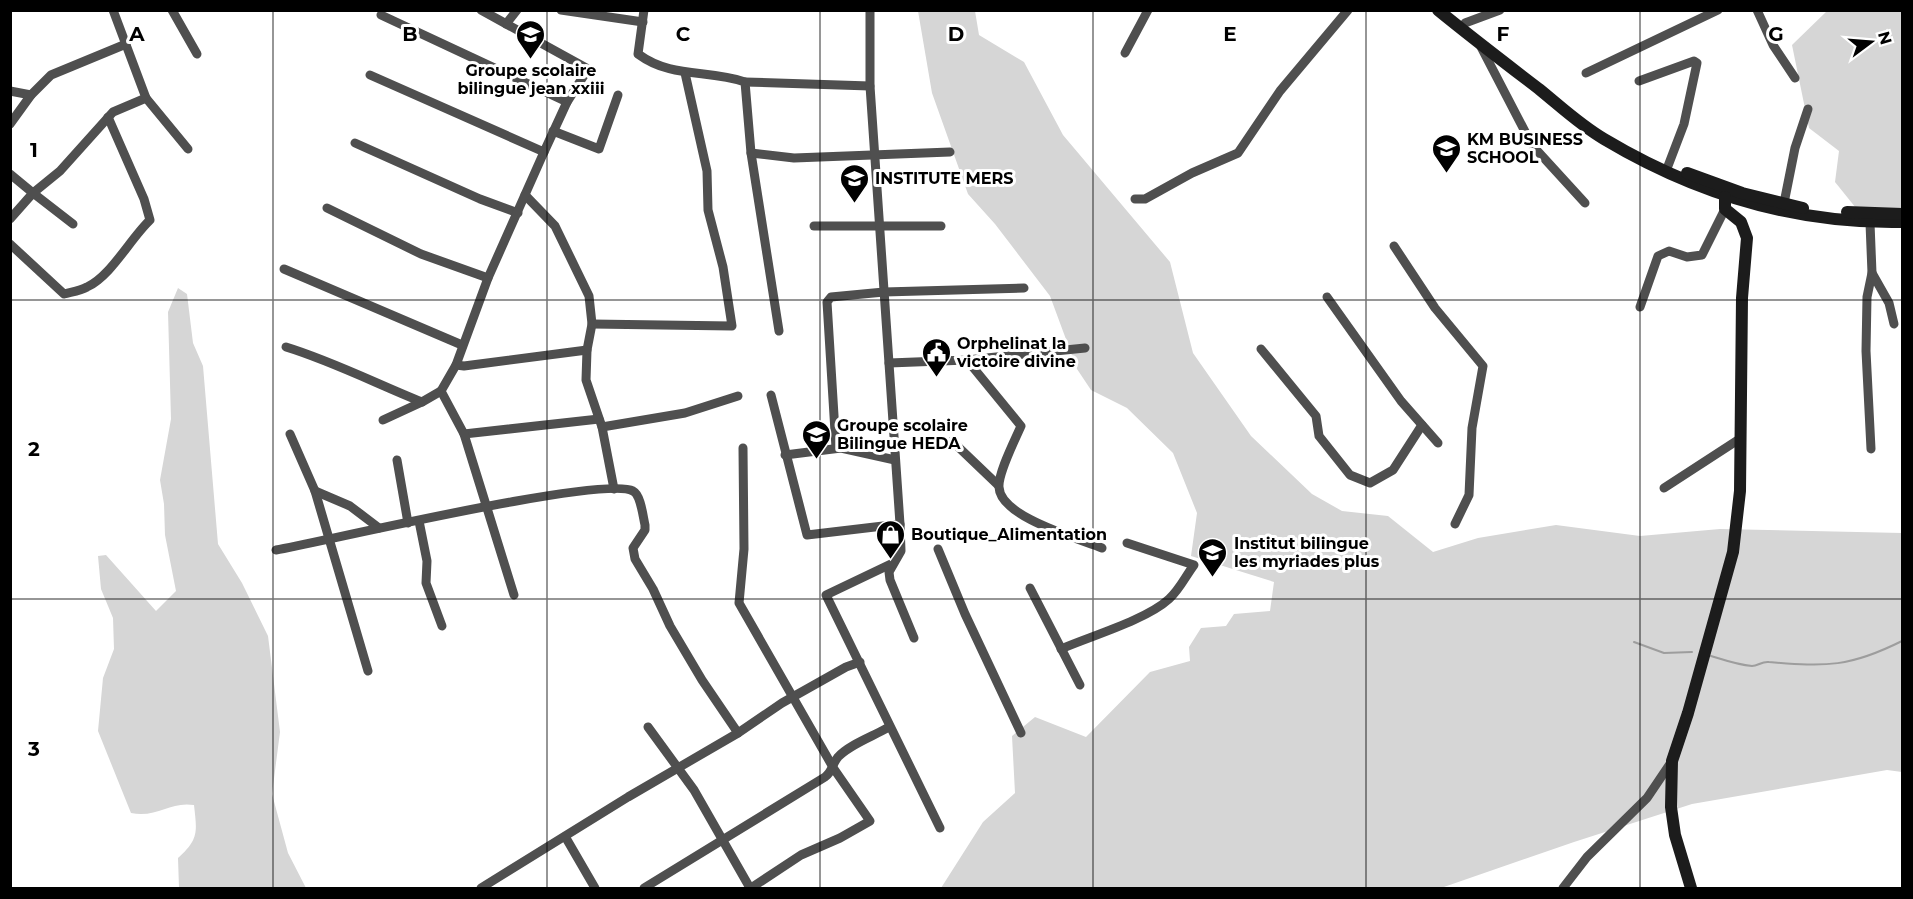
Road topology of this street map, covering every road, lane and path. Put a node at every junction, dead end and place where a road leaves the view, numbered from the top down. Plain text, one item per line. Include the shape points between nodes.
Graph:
1 (113, 10) edge
2 (172, 10) edge
3 (482, 10) edge
4 (517, 10) edge
5 (561, 10) edge
6 (644, 10) edge
7 (870, 10) edge
8 (1148, 10) edge
9 (1348, 10) edge
10 (1438, 10) edge
11 (1450, 10) edge
12 (1500, 10) edge
13 (1718, 10) edge
14 (1757, 10) edge
15 (381, 15) dead end
16 (643, 22) junction
17 (1465, 23) junction
18 (506, 24) junction
19 (1479, 43) junction
20 (126, 44) junction
21 (1125, 53) dead end
22 (197, 54) dead end
23 (1511, 64) junction
24 (685, 73) junction
25 (1586, 73) dead end
26 (370, 75) dead end
27 (1795, 78) dead end
28 (1639, 81) dead end
29 (745, 82) junction
30 (870, 86) junction
31 (10, 91) edge
32 (31, 95) junction
33 (618, 95) dead end
34 (146, 99) junction
35 (567, 102) junction
36 (1808, 109) dead end
37 (108, 117) junction
38 (10, 124) edge
39 (553, 131) junction
40 (356, 142) dead end
41 (188, 149) dead end
42 (544, 152) junction
43 (950, 152) dead end
44 (751, 153) junction
45 (876, 156) junction
46 (1668, 166) junction
47 (10, 174) edge
48 (33, 194) junction
49 (525, 195) junction
50 (1135, 200) dead end
51 (1585, 203) dead end
52 (1725, 203) junction
53 (1784, 203) junction
54 (327, 208) dead end
55 (518, 213) junction
56 (1902, 214) edge
57 (10, 219) edge
58 (1902, 222) edge
59 (1870, 223) junction
60 (73, 224) dead end
61 (814, 226) dead end
62 (941, 226) dead end
63 (880, 228) junction
64 (10, 244) edge
65 (1394, 246) dead end
66 (284, 269) dead end
67 (1872, 273) junction
68 (489, 278) junction
69 (1024, 288) dead end
70 (884, 292) junction
71 (1327, 297) dead end
72 (1640, 307) dead end
73 (592, 324) junction
74 (1894, 324) dead end
75 (779, 331) dead end
76 (462, 345) junction
77 (286, 347) dead end
78 (1085, 348) dead end
79 (1262, 349) dead end
80 (587, 350) junction
81 (967, 360) junction
82 (889, 363) junction
83 (456, 365) junction
84 (441, 391) junction
85 (771, 395) dead end
86 (738, 396) dead end
87 (422, 402) junction
88 (383, 420) dead end
89 (600, 423) junction
90 (1422, 425) junction
91 (290, 434) dead end
92 (464, 435) junction
93 (1741, 438) junction
94 (952, 441) dead end
95 (1438, 443) dead end
96 (742, 448) dead end
97 (836, 448) junction
98 (1871, 449) dead end
99 (785, 455) junction
100 (397, 460) dead end
101 (895, 460) junction
102 (998, 484) junction
103 (1664, 488) dead end
104 (614, 489) junction
105 (315, 491) junction
106 (488, 508) junction
107 (419, 521) junction
108 (408, 523) junction
109 (900, 524) junction
110 (1455, 524) dead end
111 (379, 528) junction
112 (330, 540) junction
113 (1127, 543) dead end
114 (1102, 548) dead end
115 (938, 549) dead end
116 (276, 550) dead end
117 (893, 563) junction
118 (1030, 588) dead end
119 (514, 595) dead end
120 (442, 626) dead end
121 (914, 638) dead end
122 (1061, 649) junction
123 (860, 662) junction
124 (368, 671) dead end
125 (1080, 685) dead end
126 (792, 698) junction
127 (648, 727) dead end
128 (889, 727) junction
129 (738, 732) junction
130 (1021, 732) dead end
131 (1672, 761) junction
132 (679, 768) junction
133 (834, 769) junction
134 (940, 828) dead end
135 (566, 838) junction
136 (724, 840) junction
137 (481, 888) edge
138 (595, 888) edge
139 (644, 888) edge
140 (750, 888) edge
141 (1563, 888) edge
142 (1691, 888) edge

1 - 20 street
2 - 22 street
3 - 18 street
4 - 18 street
5 - 16 street
6 - 16 street
7 - 30 street
8 - 21 street
9 - 50 street via 1280,91 1238,153 1146,199
10 - 19 main road
11 - 17 main road
12 - 17 street
13 - 25 street
14 - 27 street via 1773,45
15 - 35 street
16 - 24 street via 638,54 659,67
17 - 23 main road
18 - 35 street via 588,69
19 - 23 main road
19 - 51 street via 1532,145
20 - 32 street via 51,75
20 - 34 street
23 - 46 main road via 1591,123
23 - 52 main road via 1603,139
24 - 29 street via 720,74
24 - 73 street via 707,171 708,210 723,267 732,326
26 - 42 street
28 - 46 street via 1697,63 1684,124
29 - 30 street
29 - 44 street
30 - 45 street
31 - 32 street
32 - 38 street
33 - 39 street via 599,149
34 - 37 street
34 - 41 street
35 - 39 street
36 - 53 street
37 - 48 street via 60,171
37 - 64 street via 150,220 103,277 88,287 64,294
39 - 42 street
40 - 55 street
42 - 49 street
43 - 45 street
44 - 45 street via 788,158
44 - 75 street
45 - 63 street
46 - 53 main road via 1742,193
47 - 48 street
48 - 57 street
48 - 60 street
49 - 55 street
49 - 73 street via 555,226 589,296
52 - 59 main road
52 - 72 street via 1702,255 1687,257 1669,251 1658,255
52 - 93 main road via 1741,222 1747,238 1742,298
53 - 56 main road via 1805,209
54 - 68 street via 421,254
55 - 68 street
58 - 59 main road
59 - 67 street
61 - 63 street
62 - 63 street
63 - 70 street
65 - 110 street via 1442,318 1483,366 1472,428 1469,495
66 - 76 street
67 - 74 street via 1889,303
67 - 98 street via 1866,297
68 - 76 street
69 - 70 street
70 - 82 street
70 - 97 street via 831,297 826,302
71 - 90 street
73 - 80 street
76 - 83 street
77 - 87 street
78 - 81 street
79 - 90 street via 1316,416 1319,436 1350,475 1370,483 1393,470
80 - 83 street
80 - 89 street via 586,380
81 - 82 street
81 - 102 street via 1021,426
82 - 101 street
83 - 84 street
84 - 87 street
84 - 92 street
85 - 99 street
86 - 89 street via 685,413
87 - 88 street
89 - 92 street
89 - 104 street
90 - 95 street
91 - 105 street
92 - 106 street
93 - 103 street
93 - 131 main road via 1733,552
94 - 102 street
96 - 126 street via 744,549 739,603
97 - 99 street
97 - 101 street
99 - 109 street via 807,535
100 - 108 street
101 - 109 street
102 - 114 street via 1000,496 1017,514
104 - 106 street
104 - 129 street via 637,494 645,530 633,548 635,559 702,680
105 - 111 street via 350,506
105 - 112 street
106 - 107 street
106 - 119 street
107 - 108 street
107 - 120 street via 427,561 426,583
108 - 111 street
109 - 117 street via 901,551
111 - 112 street
112 - 116 street
112 - 124 street
113 - 122 street via 1194,565 1167,601 1142,616
115 - 130 street
117 - 121 street via 890,580
117 - 123 street via 826,595
118 - 122 street
122 - 125 street
123 - 126 street
123 - 128 street
126 - 129 street
126 - 133 street
127 - 132 street
128 - 133 street via 837,758
128 - 134 street
129 - 132 street
131 - 141 street via 1647,798 1587,857
131 - 142 main road via 1675,835
132 - 135 street
132 - 136 street
133 - 136 street
133 - 140 street via 870,821 801,855
135 - 137 street
135 - 138 street
136 - 139 street
136 - 140 street

